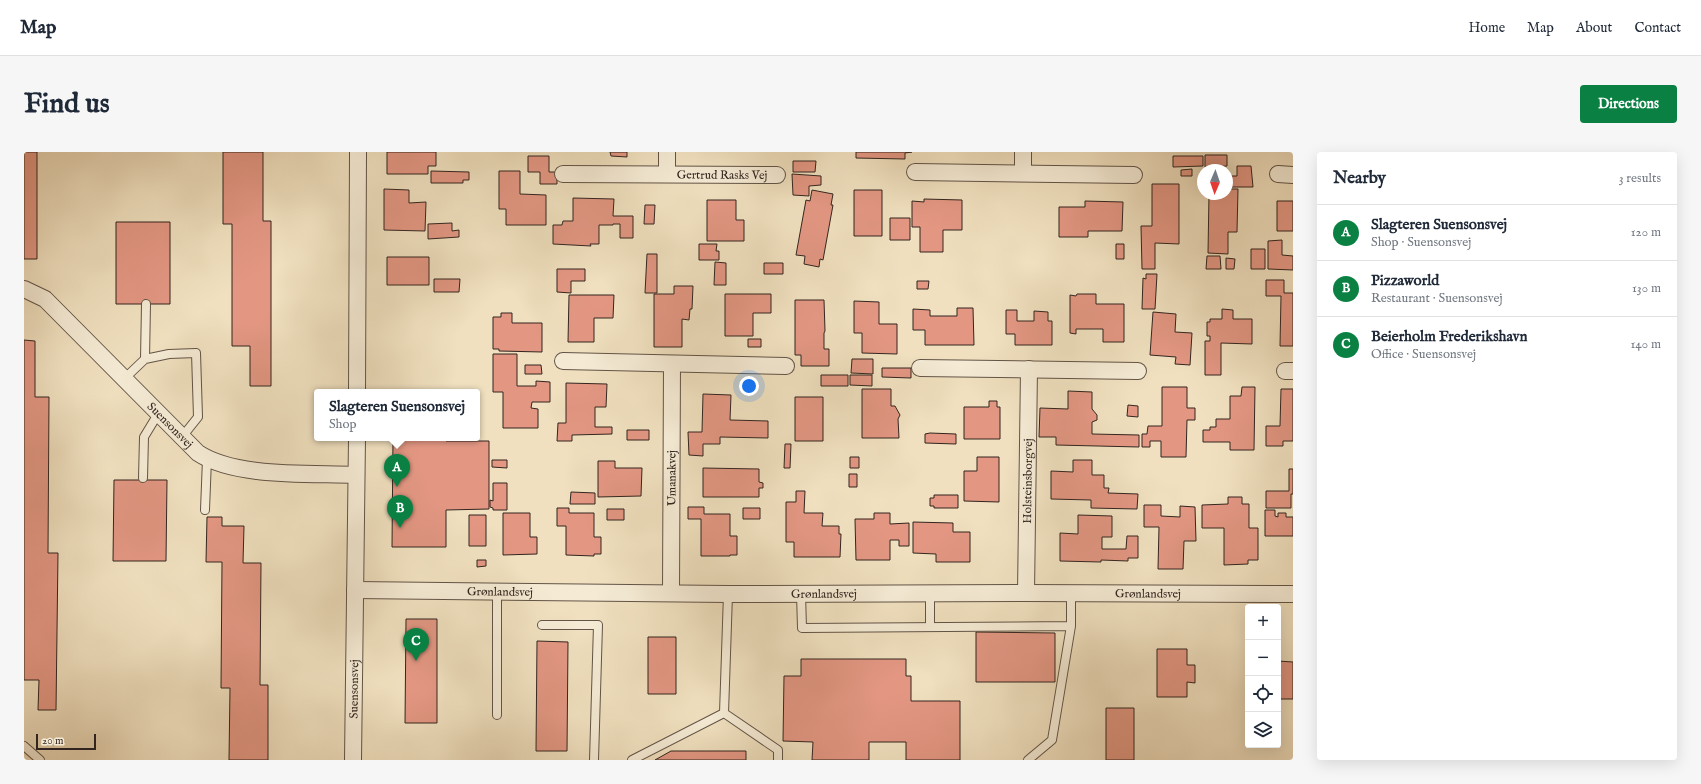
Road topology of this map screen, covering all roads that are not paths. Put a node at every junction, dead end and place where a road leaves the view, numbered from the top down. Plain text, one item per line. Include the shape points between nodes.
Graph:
1 (358, 152) edge
2 (667, 152) edge
3 (1023, 152) edge
4 (915, 172) dead end
5 (1023, 173) junction
6 (563, 174) dead end
7 (667, 174) junction
8 (777, 174) dead end
9 (1134, 175) dead end
10 (24, 289) edge
11 (146, 304) dead end
12 (145, 359) junction
13 (563, 361) dead end
14 (672, 364) junction
15 (786, 366) dead end
16 (920, 368) dead end
17 (1030, 369) junction
18 (1138, 371) dead end
19 (124, 379) junction
20 (357, 389) edge
21 (158, 414) junction
22 (182, 437) junction
23 (356, 441) edge
24 (207, 459) junction
25 (356, 475) junction
26 (144, 478) dead end
27 (205, 510) dead end
28 (355, 590) junction
29 (497, 592) junction
30 (1026, 592) junction
31 (671, 593) junction
32 (930, 593) junction
33 (1071, 593) junction
34 (728, 594) junction
35 (801, 594) junction
36 (1293, 594) edge
37 (542, 625) dead end
38 (1071, 626) junction
39 (930, 627) junction
40 (724, 713) junction
41 (497, 715) dead end
42 (24, 746) edge
43 (40, 760) edge
44 (353, 760) edge
45 (594, 760) edge
46 (632, 760) edge
47 (778, 760) edge
48 (1028, 760) edge

1 - 20 street
2 - 7 street, Gertrud Rasks Vej
3 - 5 street
4 - 5 street
5 - 9 street
6 - 7 street, Gertrud Rasks Vej
7 - 8 street, Gertrud Rasks Vej
10 - 19 street, Suensonsvej via 45,299
11 - 12 lane
12 - 19 lane
12 - 22 lane via 169,354 196,353 198,417
13 - 14 street
14 - 15 street
14 - 31 street, Umanakvej
16 - 17 street
17 - 18 street
17 - 30 street, Holsteinsborgvej
19 - 21 street, Suensonsvej
21 - 22 street, Suensonsvej
21 - 26 lane via 144,438
22 - 24 street, Suensonsvej
23 - 25 street, Suensonsvej
24 - 25 street, Suensonsvej via 221,465 254,471
24 - 27 lane
25 - 28 street, Suensonsvej
28 - 29 street, Grønlandsvej
28 - 44 street, Suensonsvej
29 - 31 street, Grønlandsvej
29 - 41 lane
30 - 32 street, Grønlandsvej
30 - 33 street, Grønlandsvej
31 - 34 street, Grønlandsvej
32 - 35 street, Grønlandsvej
32 - 39 lane
33 - 36 street, Grønlandsvej
33 - 38 lane
34 - 35 street, Grønlandsvej
34 - 40 lane
35 - 39 lane via 802,628
37 - 45 lane via 598,625
38 - 39 lane
38 - 48 lane via 1052,740
40 - 46 lane
40 - 47 lane via 778,750
42 - 43 lane

